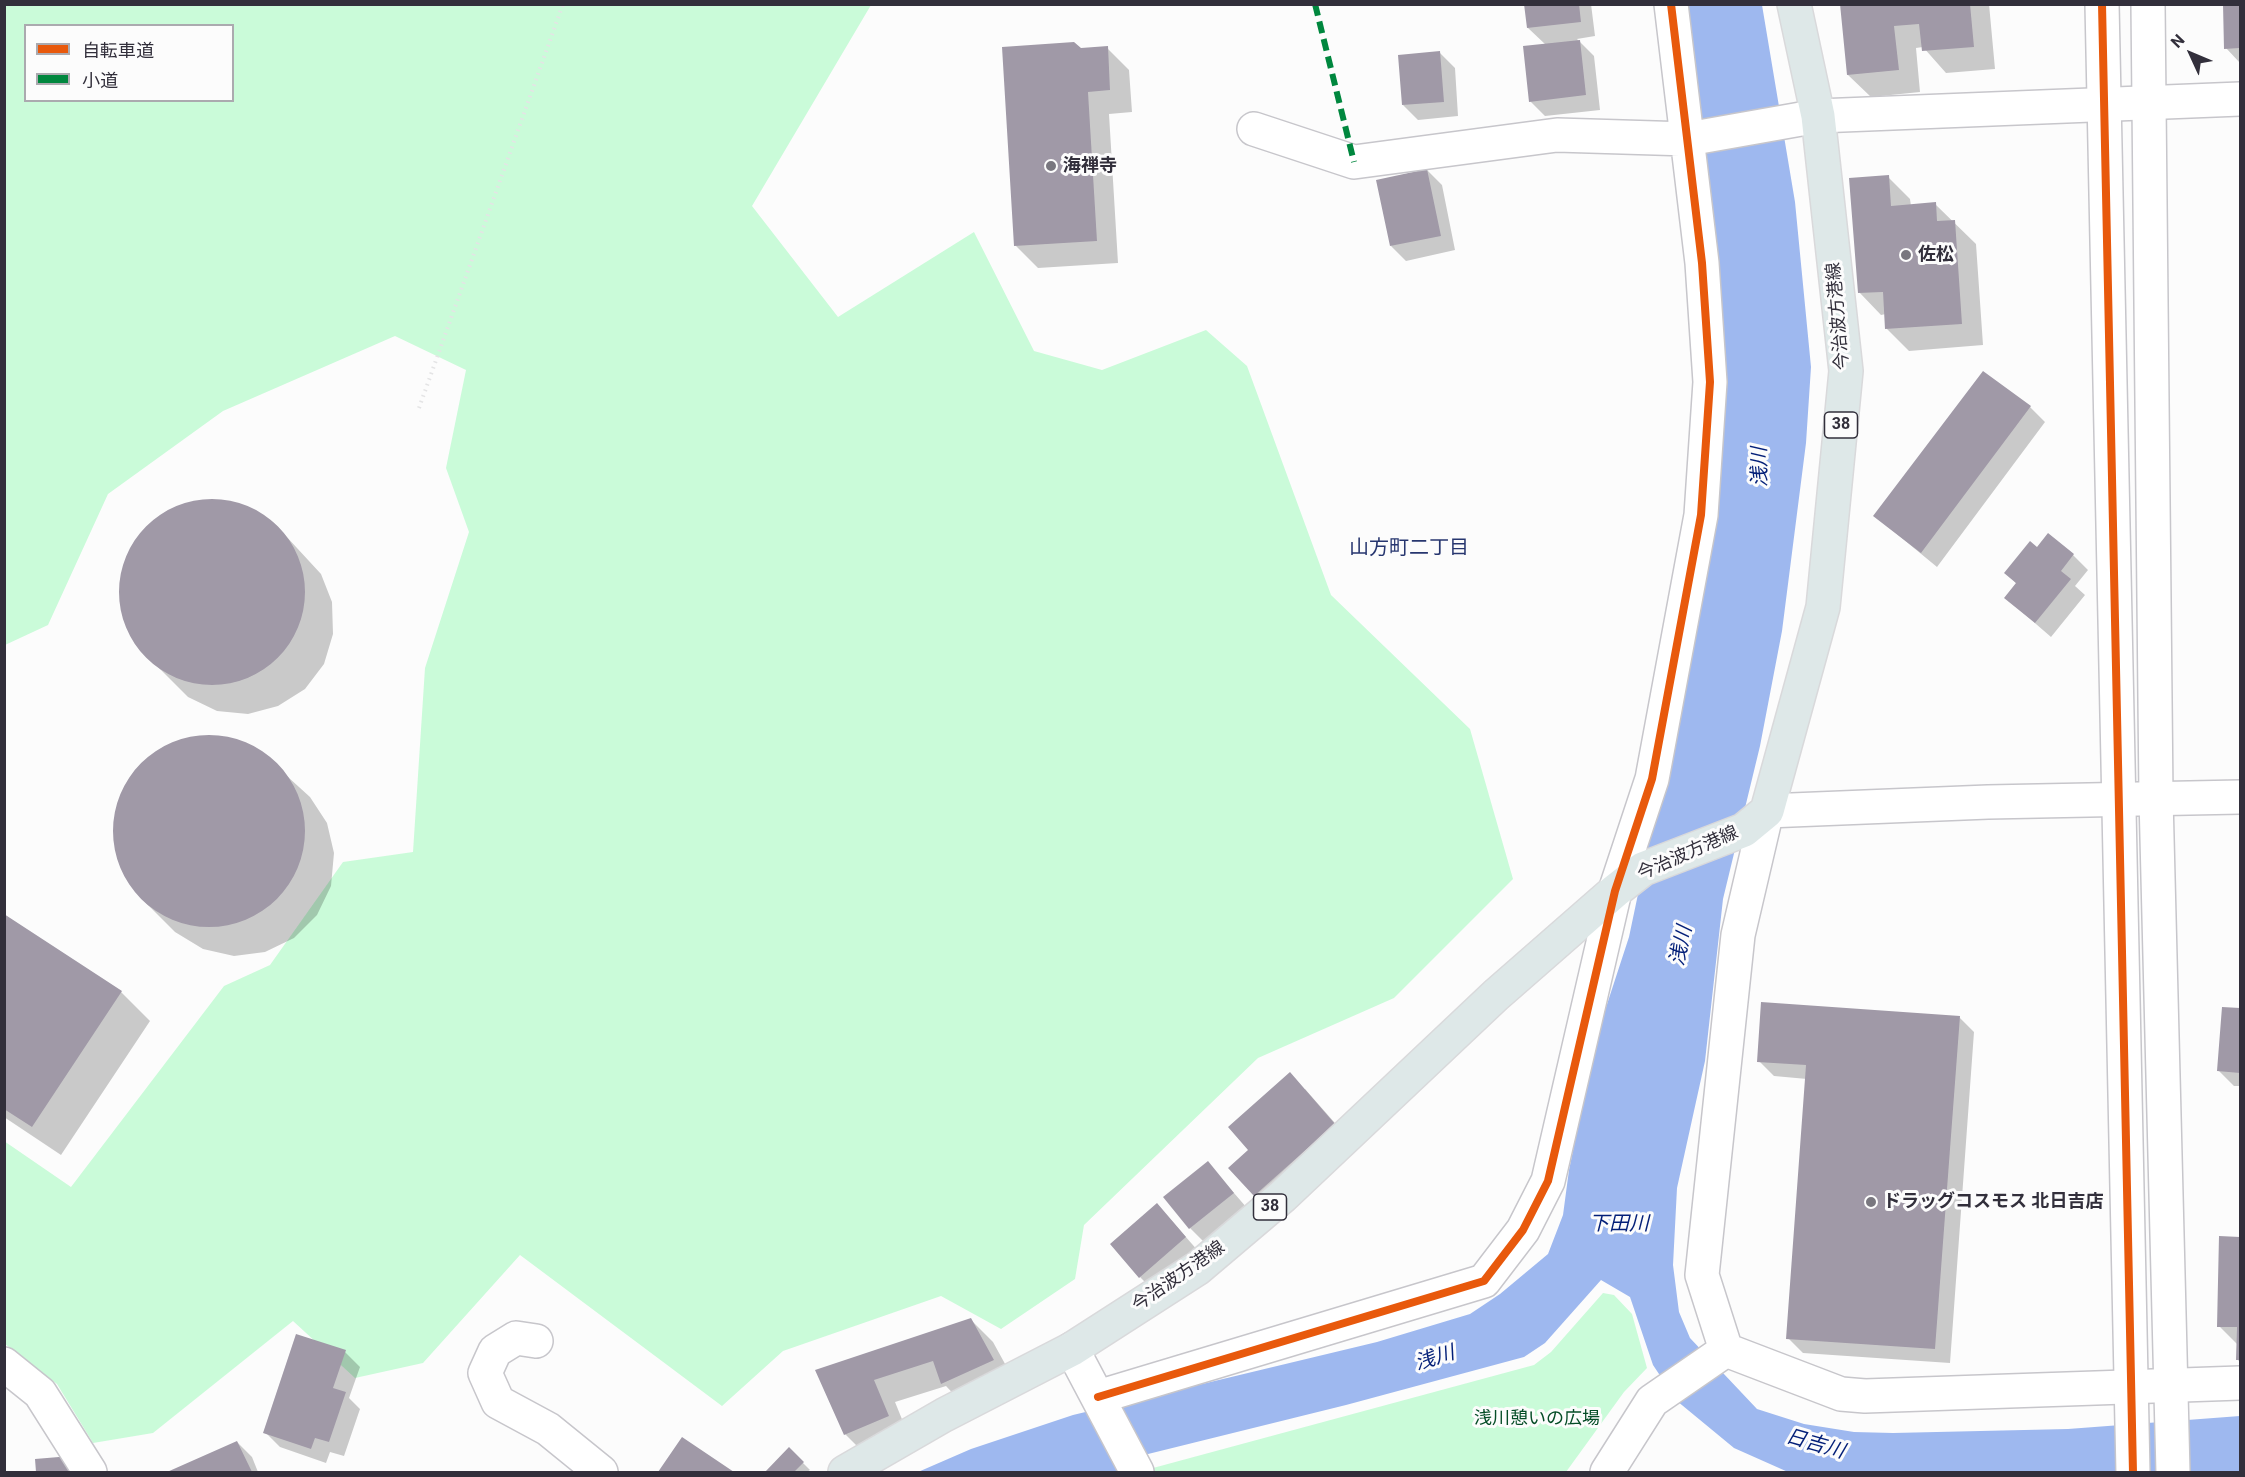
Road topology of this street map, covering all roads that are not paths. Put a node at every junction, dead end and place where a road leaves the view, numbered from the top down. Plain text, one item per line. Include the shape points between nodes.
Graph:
1 (1671, 4) edge
2 (1794, 4) edge
3 (2102, 4) edge
4 (2148, 4) edge
5 (2241, 99) edge
6 (2149, 104) junction
7 (2105, 106) junction
8 (1803, 118) junction
9 (1254, 129) dead end
10 (1695, 137) junction
11 (2241, 797) edge
12 (2156, 798) junction
13 (2118, 800) junction
14 (1755, 820) junction
15 (1615, 891) junction
16 (536, 1341) dead end
17 (1072, 1349) junction
18 (1725, 1351) junction
19 (4, 1364) edge
20 (2241, 1383) edge
21 (2170, 1389) junction
22 (2131, 1391) junction
23 (1098, 1397) junction
24 (90, 1473) edge
25 (602, 1473) edge
26 (845, 1473) edge
27 (1137, 1473) edge
28 (1607, 1473) edge
29 (2133, 1473) edge
30 (2173, 1473) edge

1 - 10 street
2 - 8 main road, 今治波方港線 / 38
3 - 7 street
4 - 6 street
5 - 6 street
6 - 7 street
6 - 12 street
7 - 8 street
7 - 13 street
8 - 10 street
8 - 14 main road, 今治波方港線 / 38 via 1846,371 1823,608
9 - 10 street via 1354,162 1557,135
10 - 15 street via 1710,382 1701,515 1652,779
11 - 12 street
12 - 13 street
12 - 21 street
13 - 14 street
13 - 22 street
14 - 15 main road, 今治波方港線 / 38 via 1643,869
14 - 18 street via 1738,935 1702,1275
15 - 17 main road, 今治波方港線 / 38 via 1496,995 1283,1196 1198,1268
15 - 23 street via 1548,1181 1523,1230 1484,1281
16 - 25 street via 516,1338 495,1351 485,1373 498,1402 548,1429
17 - 23 street
17 - 26 main road, 今治波方港線 / 38 via 944,1415
18 - 22 street via 1841,1394
18 - 28 street via 1652,1401
19 - 24 street via 40,1393
20 - 21 street
21 - 22 street
21 - 30 street
22 - 29 street
23 - 27 street

